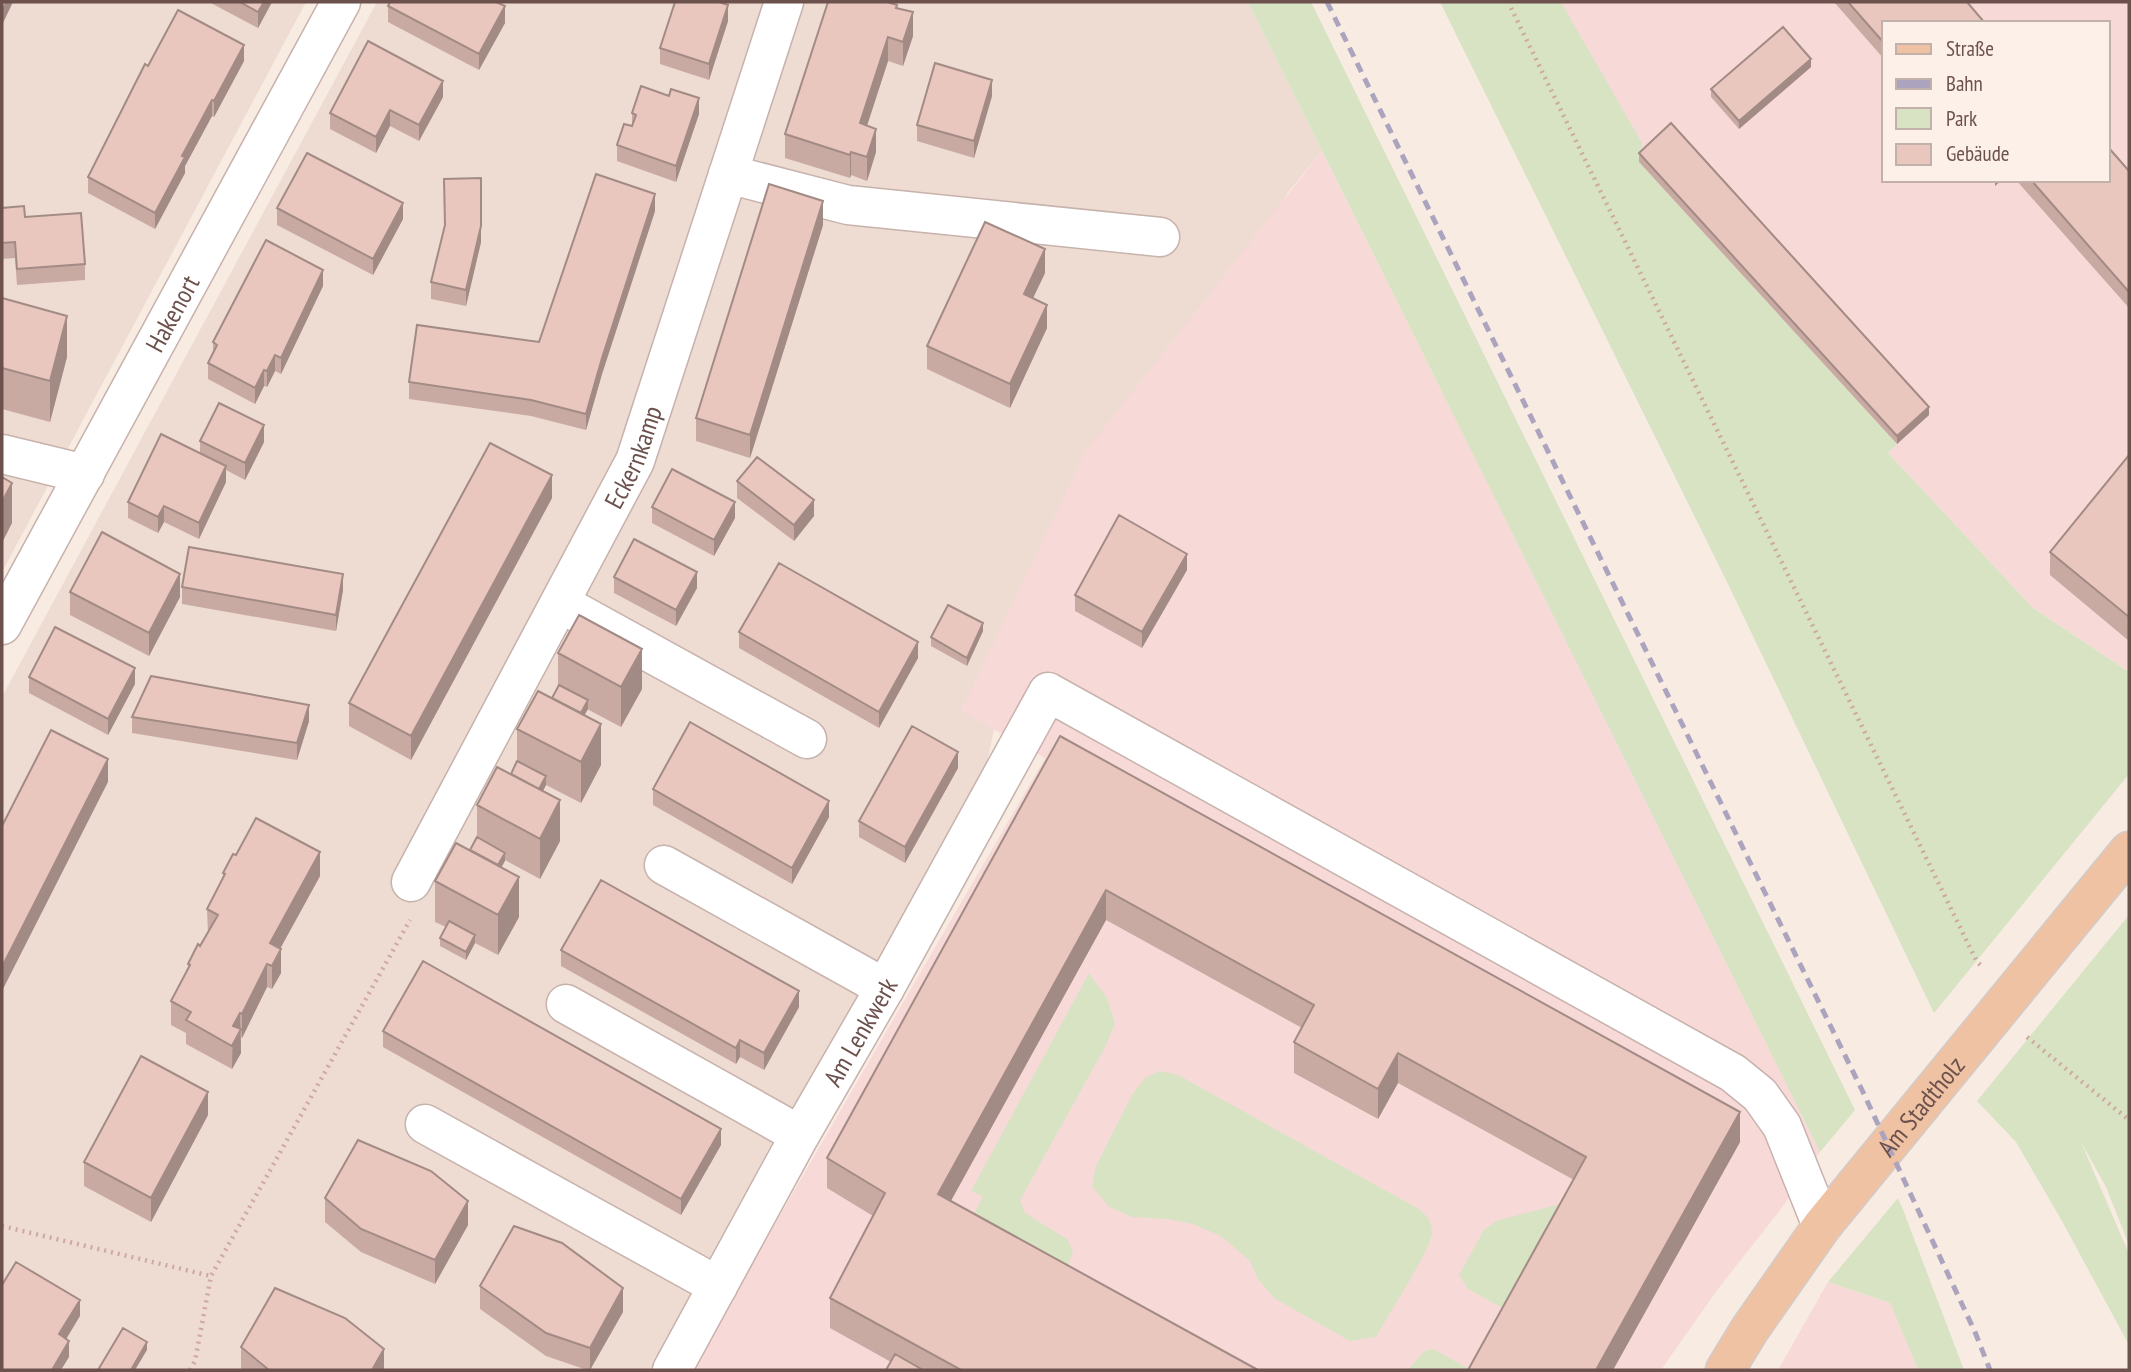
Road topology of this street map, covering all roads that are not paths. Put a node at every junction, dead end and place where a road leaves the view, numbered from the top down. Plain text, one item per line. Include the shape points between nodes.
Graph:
1 (341, 2) edge
2 (784, 2) edge
3 (728, 174) junction
4 (1160, 237) dead end
5 (2, 454) edge
6 (85, 474) junction
7 (559, 603) junction
8 (2, 625) edge
9 (807, 739) dead end
10 (2129, 851) edge
11 (664, 865) dead end
12 (411, 882) road end
13 (885, 988) junction
14 (566, 1004) dead end
15 (425, 1124) dead end
16 (800, 1135) junction
17 (1822, 1226) junction
18 (718, 1286) junction
19 (671, 1370) edge
20 (1725, 1370) edge

1 - 6 street, Hakenort
2 - 3 street, Eckernkamp
3 - 4 street via 848,205
3 - 7 street, Eckernkamp via 635,461
5 - 6 street
6 - 8 street, Hakenort
7 - 9 street
7 - 12 street, Eckernkamp
10 - 17 main road, Am Stadtholz
11 - 13 street
13 - 16 street, Am Lenkwerk
13 - 17 street, Am Lenkwerk via 1048,692 1733,1073 1760,1095 1782,1126
14 - 16 street
15 - 18 street
16 - 18 street, Am Lenkwerk
17 - 20 main road, Am Stadtholz
18 - 19 street, Am Lenkwerk

